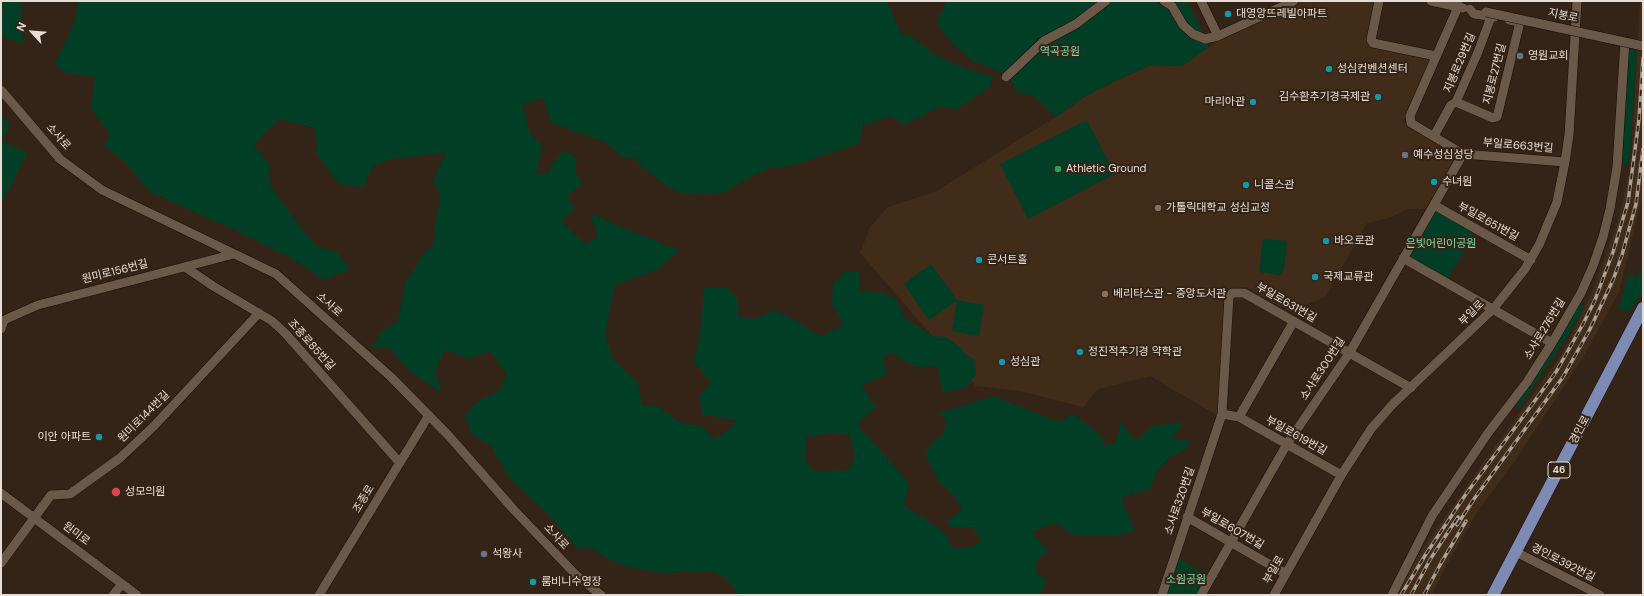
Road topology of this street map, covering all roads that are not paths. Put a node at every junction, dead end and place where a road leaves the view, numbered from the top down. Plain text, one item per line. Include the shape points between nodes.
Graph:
1 (1106, 1) edge
2 (1164, 1) edge
3 (1201, 1) edge
4 (1292, 1) edge
5 (1379, 1) edge
6 (1431, 1) edge
7 (1577, 1) edge
8 (1458, 4) edge
9 (1489, 14) junction
10 (1218, 36) junction
11 (1625, 41) dead end
12 (1643, 46) edge
13 (1436, 56) junction
14 (1006, 77) dead end
15 (1, 90) edge
16 (1456, 102) junction
17 (1434, 136) junction
18 (1463, 154) junction
19 (1566, 162) junction
20 (1434, 205) junction
21 (234, 254) junction
22 (1403, 258) junction
23 (1531, 260) junction
24 (185, 267) junction
25 (1494, 308) junction
26 (1643, 308) edge
27 (258, 313) junction
28 (1294, 322) junction
29 (2, 323) edge
30 (1552, 343) junction
31 (1350, 352) junction
32 (1411, 388) junction
33 (1222, 414) junction
34 (429, 415) junction
35 (1239, 417) junction
36 (1287, 444) junction
37 (400, 463) junction
38 (1342, 474) junction
39 (1, 493) edge
40 (1187, 517) junction
41 (35, 518) junction
42 (1231, 541) junction
43 (1516, 552) junction
44 (1, 563) edge
45 (1286, 574) junction
46 (122, 584) junction
47 (113, 595) edge
48 (137, 595) edge
49 (319, 595) edge
50 (601, 595) edge
51 (1162, 595) edge
52 (1201, 595) edge
53 (1274, 595) edge
54 (1392, 595) edge
55 (1493, 595) edge
56 (1600, 595) edge

1 - 14 street via 1076,24 1044,41
2 - 10 street via 1172,6 1183,25 1192,34 1206,39
3 - 10 street
4 - 10 street
5 - 13 street via 1371,40 1373,43
6 - 8 street, 지봉로
7 - 19 street, 부일로
8 - 9 street, 지봉로
8 - 13 street
9 - 12 street, 지봉로, bridge
9 - 16 street, 지봉로29번길 via 1478,52
9 - 16 street, 지봉로27번길 via 1520,22 1497,117 1493,118
11 - 30 street, 소사로276번길 via 1617,167 1610,209 1590,273
13 - 17 street, 부일로663번길 via 1410,116 1411,123
15 - 21 street, 소사로 via 60,160 102,190
16 - 17 street, 지봉로29번길 via 1451,106
17 - 18 street, 부일로663번길
18 - 19 street, 부일로663번길
18 - 20 street, 소사로300번길
19 - 23 street, 부일로 via 1557,202 1548,227
20 - 22 street, 소사로300번길
20 - 23 street, 부일로651번길
21 - 24 street, 원미로156번길
21 - 34 street, 소사로 via 276,274 391,377
22 - 25 street
22 - 31 street, 소사로300번길
23 - 25 street, 부일로
24 - 27 street, 조종로85번길
24 - 29 street, 원미로156번길 via 38,304
25 - 30 street
25 - 32 street, 부일로
26 - 43 main road, 경인로 / 46
27 - 37 street, 조종로85번길 via 285,333
27 - 41 street, 원미로144번길 via 154,426 120,458 70,494 51,495
28 - 31 street, 부일로631번길
28 - 33 street, 부일로631번길 via 1244,293 1232,293 1229,297
28 - 35 street
30 - 54 street, 소사로276번길 via 1432,516
31 - 32 street, 부일로631번길
31 - 36 street, 소사로300번길
32 - 38 street, 부일로 via 1371,429
33 - 35 street, 부일로619번길
33 - 40 street, 소사로320번길
34 - 37 street, 조종로
34 - 50 street, 소사로 via 576,575
35 - 36 street, 부일로619번길
36 - 38 street, 부일로619번길
36 - 42 street, 소사로300번길
37 - 49 street, 조종로
38 - 45 street, 부일로
39 - 41 street, 원미로
40 - 42 street, 부일로607번길
40 - 51 street, 소사로320번길
41 - 44 street
41 - 46 street, 원미로
42 - 45 street, 부일로607번길
42 - 52 street, 소사로300번길
43 - 55 main road, 경인로 / 46
43 - 56 street, 경인로392번길
45 - 53 street, 부일로
46 - 47 street
46 - 48 street, 원미로

